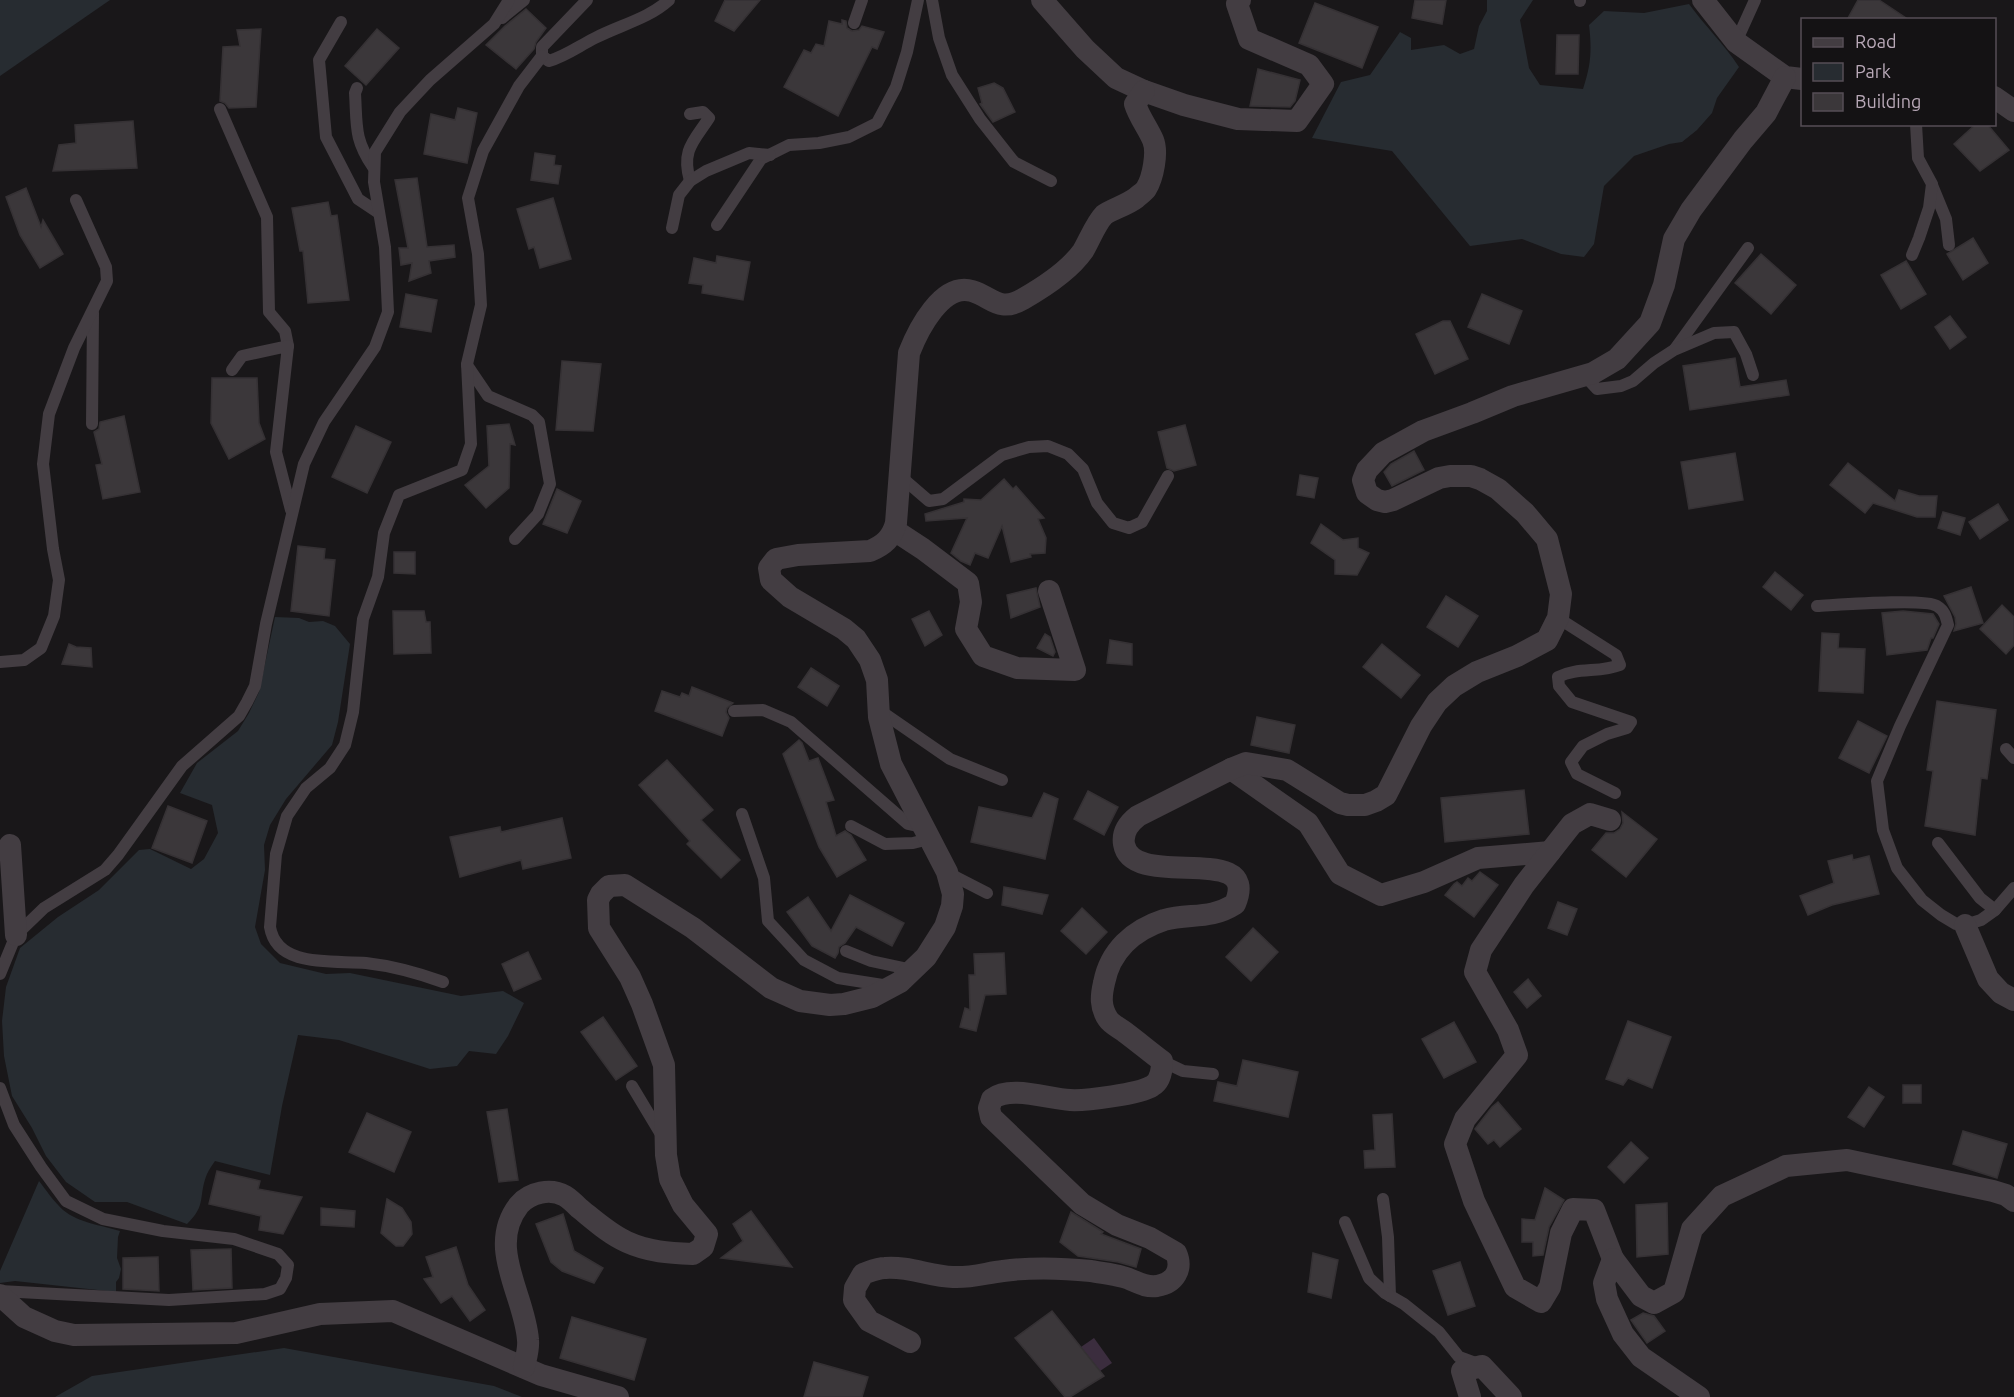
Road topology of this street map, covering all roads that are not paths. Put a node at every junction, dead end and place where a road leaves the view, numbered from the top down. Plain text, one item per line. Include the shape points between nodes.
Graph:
1 (509, 0) edge
2 (524, 0) edge
3 (587, 0) edge
4 (669, 0) edge
5 (862, 0) edge
6 (918, 0) edge
7 (932, 0) edge
8 (1042, 0) edge
9 (1240, 0) edge
10 (1703, 0) edge
11 (1755, 0) edge
12 (341, 22) dead end
13 (854, 23) dead end
14 (494, 24) junction
15 (1736, 42) junction
16 (542, 56) junction
17 (1794, 78) edge
18 (357, 88) dead end
19 (1144, 91) junction
20 (1996, 98) edge
21 (220, 109) dead end
22 (2014, 111) edge
23 (690, 114) dead end
24 (1916, 126) edge
25 (770, 155) junction
26 (373, 167) junction
27 (690, 181) junction
28 (1051, 181) dead end
29 (1932, 184) junction
30 (76, 200) dead end
31 (379, 213) junction
32 (717, 225) dead end
33 (672, 228) dead end
34 (1949, 245) dead end
35 (1748, 248) dead end
36 (1912, 255) dead end
37 (93, 309) junction
38 (288, 346) junction
39 (1674, 350) junction
40 (467, 364) junction
41 (232, 370) dead end
42 (1753, 375) dead end
43 (1585, 376) junction
44 (92, 424) dead end
45 (900, 476) junction
46 (1168, 476) dead end
47 (291, 512) junction
48 (894, 530) junction
49 (515, 539) dead end
50 (1049, 591) dead end
51 (1817, 606) dead end
52 (1558, 618) junction
53 (0, 662) edge
54 (878, 710) junction
55 (734, 711) dead end
56 (1231, 769) junction
57 (1002, 780) dead end
58 (1615, 794) dead end
59 (742, 814) dead end
60 (1610, 820) dead end
61 (851, 826) dead end
62 (926, 833) junction
63 (1938, 843) dead end
64 (10, 845) dead end
65 (1550, 852) junction
66 (947, 873) junction
67 (2014, 888) edge
68 (987, 893) dead end
69 (1995, 910) junction
70 (1965, 925) junction
71 (16, 935) junction
72 (846, 951) dead end
73 (914, 970) junction
74 (0, 974) edge
75 (443, 982) dead end
76 (892, 986) junction
77 (2014, 1000) edge
78 (1162, 1061) junction
79 (1213, 1074) dead end
80 (632, 1086) dead end
81 (0, 1088) edge
82 (665, 1142) junction
83 (1383, 1199) dead end
84 (2014, 1201) edge
85 (1345, 1222) dead end
86 (1613, 1259) junction
87 (0, 1293) edge
88 (1390, 1296) junction
89 (910, 1342) dead end
90 (1482, 1366) junction
91 (524, 1367) junction
92 (618, 1397) edge
93 (1470, 1397) edge
94 (1511, 1397) edge
95 (1699, 1397) edge

1 - 14 lane
2 - 14 lane
3 - 16 lane via 542,47
4 - 16 lane via 658,10 560,57 549,61
5 - 13 lane
6 - 25 lane via 896,87 878,123 849,137 789,145
7 - 28 lane via 939,38 952,75 980,119 1014,162
8 - 19 street via 1116,78
9 - 19 street via 1237,4 1249,39 1309,66 1323,84 1297,121 1238,119
10 - 15 street
11 - 15 lane
12 - 31 lane via 320,60 326,137 358,199
14 - 26 lane via 400,112 375,152
15 - 17 street
16 - 40 lane via 519,86 483,151 468,198 478,254 481,305
17 - 43 street via 1691,210 1674,239 1664,285 1650,323 1617,359
18 - 26 lane via 357,133
19 - 45 street via 1135,104 1155,142 1154,168 1146,189 1105,215 1069,267 1022,300 999,304 973,291 956,291 942,300 918,331 909,352
20 - 22 street
21 - 38 lane via 267,217 269,312 285,331
23 - 27 lane via 703,112 709,118 686,156
24 - 29 lane via 1918,158
25 - 27 lane via 749,153
25 - 32 lane via 761,159
26 - 31 lane
27 - 33 lane via 679,195
29 - 34 lane via 1946,219
29 - 36 lane via 1929,208
30 - 37 lane via 106,267 107,281
31 - 47 lane via 388,312 375,347 324,422 304,464
35 - 39 lane
37 - 44 lane
37 - 53 lane via 49,414 43,464 59,580 54,616 41,648 24,660
38 - 41 lane via 242,356
38 - 47 lane via 276,452
39 - 42 lane via 1714,333 1734,332
39 - 43 lane via 1621,386 1597,389
40 - 49 lane via 488,396 532,415 539,422 550,484 538,514
40 - 75 lane via 471,444 462,470 399,495 384,532 378,577 363,619 353,712 345,745 287,816 276,854 270,927 271,937 292,955 312,961 366,963 413,971
43 - 52 street via 1513,396 1423,431 1383,453 1363,480 1366,493 1385,502 1450,476 1471,476 1497,489 1547,539 1560,594
45 - 46 lane via 929,501 944,499 1002,455 1048,446 1068,454 1083,469 1097,503 1113,523 1129,528 1142,522
45 - 48 street
47 - 71 lane via 255,686 239,716 182,766 105,870 44,908
48 - 50 street via 968,583 971,602 966,629 983,656 1017,668 1075,670
48 - 54 street via 886,542 870,551 798,555 776,559 769,568 771,580 790,597 844,629 865,650 877,680
51 - 70 lane via 1917,602 1935,604 1944,612 1948,625 1877,781 1883,830 1897,868 1922,900 1956,924
52 - 56 street via 1547,640 1477,672 1447,692 1428,713 1386,795 1376,801 1357,806 1341,803 1287,770 1246,763
52 - 58 lane via 1616,655 1620,665 1568,672 1558,677 1559,686 1572,702 1631,722 1627,728 1582,746 1571,762 1577,774
54 - 57 lane via 950,759
54 - 62 street via 891,764
55 - 62 lane via 763,710 791,722 908,824
56 - 65 street via 1308,823 1340,874 1381,895 1424,882 1478,858
56 - 78 street via 1138,816 1124,836 1126,851 1145,864 1223,870 1234,878 1239,891 1235,904 1222,912 1165,920 1133,934 1109,964 1101,994 1107,1017
59 - 76 lane via 764,878 768,921 804,960 838,978
60 - 65 street via 1590,814 1572,824
61 - 62 lane via 885,844 912,843
62 - 66 street
63 - 69 lane via 1980,898
64 - 71 street
65 - 86 street via 1481,950 1475,972 1508,1030 1517,1055 1465,1119 1455,1144 1474,1202 1515,1287 1541,1302 1550,1287 1561,1233 1573,1209 1594,1210
66 - 68 lane
66 - 73 street via 953,894 950,917
67 - 69 lane
69 - 70 lane
70 - 77 street via 1988,979
71 - 74 lane
72 - 73 lane
73 - 76 street
76 - 82 street via 872,997 844,1004 800,1000 771,988 693,928 632,888 617,884 604,889 598,900 599,928 630,978 664,1065
78 - 79 lane via 1184,1071
78 - 89 street via 1160,1078 1152,1086 1071,1100 1023,1093 1000,1095 992,1099 989,1113 1082,1204 1176,1252 1180,1265 1176,1276 1165,1284 1149,1286 1125,1277 1059,1269 952,1277 884,1268 862,1274 854,1300 869,1321
80 - 82 lane
81 - 87 lane via 14,1125 66,1201 103,1219 234,1239 278,1254 288,1265 280,1289 265,1294 169,1300
82 - 91 street via 667,1167 675,1191 707,1234 703,1247 693,1254 656,1253 624,1241 557,1193 534,1195 515,1211 507,1232 506,1254 529,1342
83 - 88 lane
84 - 86 street via 1993,1191 1847,1161 1786,1166 1722,1196 1692,1229 1674,1292 1654,1303 1641,1296
85 - 88 lane via 1369,1278
86 - 95 street via 1604,1283 1623,1334 1641,1357
87 - 91 street via 24,1317 74,1335 236,1333 320,1314 393,1311
88 - 90 lane via 1439,1332 1459,1357
90 - 93 street via 1462,1371
90 - 94 street
91 - 92 street

